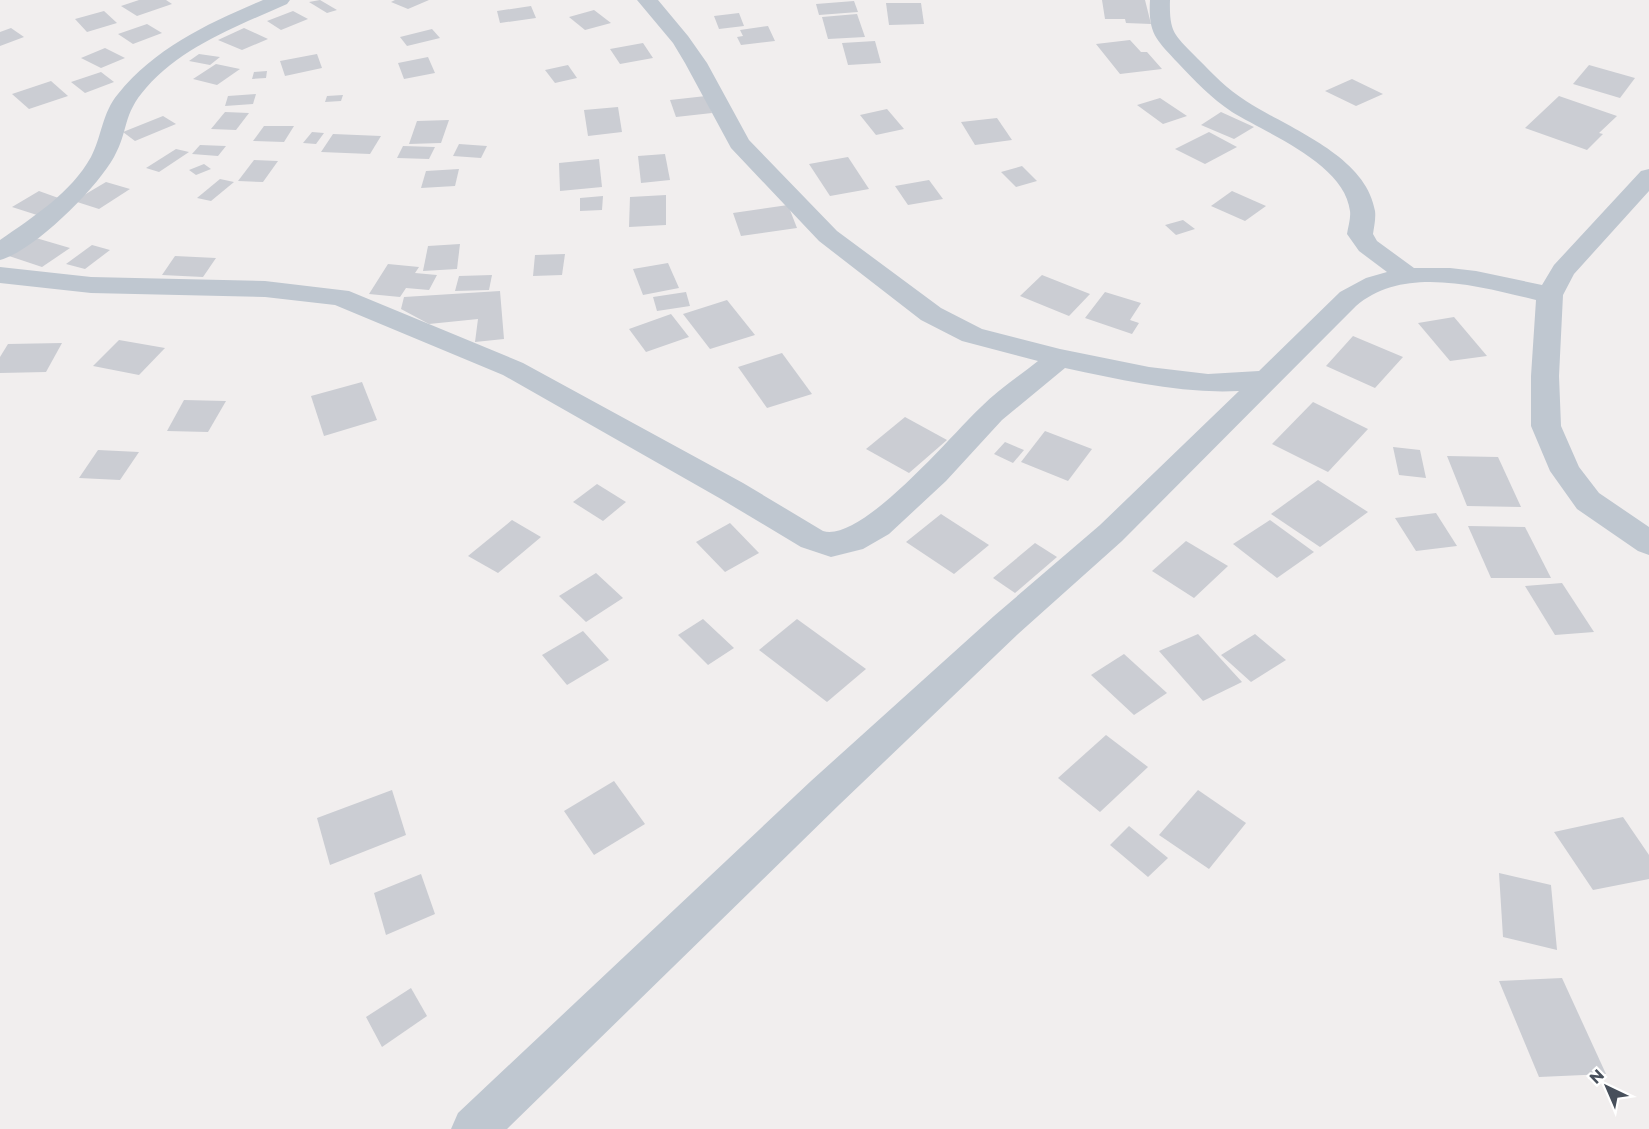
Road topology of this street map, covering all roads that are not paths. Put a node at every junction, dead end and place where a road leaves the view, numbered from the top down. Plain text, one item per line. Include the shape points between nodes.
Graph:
1 (280, 0) edge
2 (647, 0) edge
3 (1160, 0) edge
4 (1644, 189) edge
5 (0, 252) edge
6 (1407, 274) junction
7 (0, 275) edge
8 (1550, 295) junction
9 (1060, 358) junction
10 (1267, 380) junction
11 (1645, 546) edge
12 (474, 1129) edge

1 - 5 street via 197,37 160,62 123,100 104,153 91,175 48,218
2 - 9 street via 691,55 739,143 828,236 931,314 972,335
3 - 6 street via 1163,35 1216,90 1290,133 1338,169 1355,189 1363,212 1360,234 1368,246
4 - 8 street via 1563,271
6 - 8 street via 1472,279
6 - 10 street via 1375,283 1351,297
7 - 9 street via 91,285 265,289 340,297 513,369 812,539 831,545 852,542 878,526 935,474 992,412
8 - 11 street via 1546,426 1565,471 1588,501
9 - 10 street via 1208,383
10 - 12 street via 1111,533 825,793

